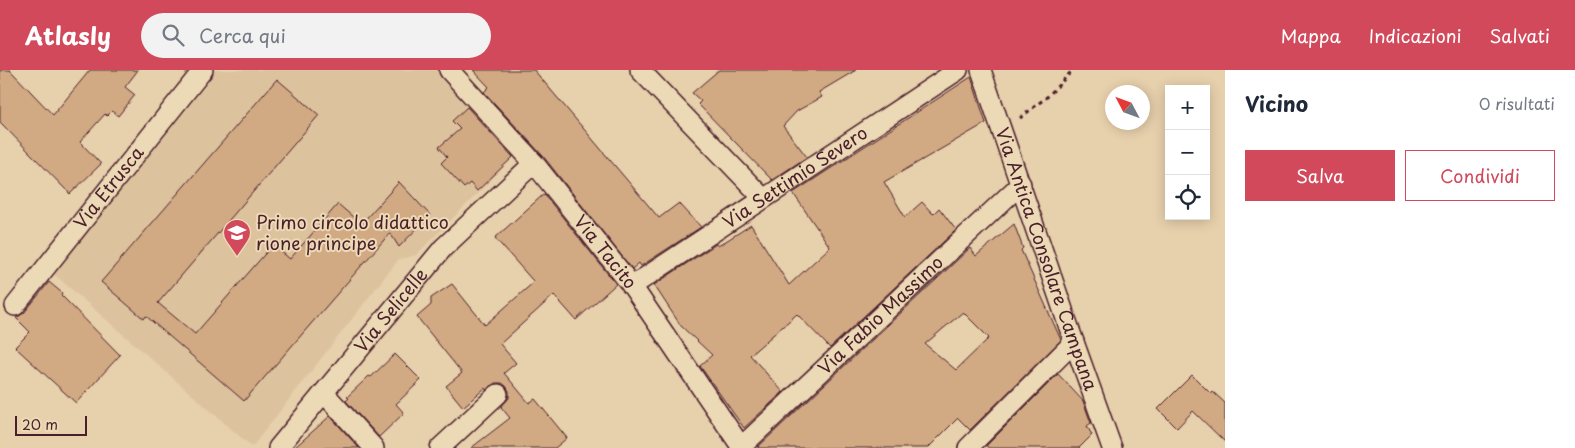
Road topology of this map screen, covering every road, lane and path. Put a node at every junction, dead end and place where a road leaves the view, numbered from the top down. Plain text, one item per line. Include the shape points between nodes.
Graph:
1 (203, 70) edge
2 (449, 70) edge
3 (640, 70) edge
4 (958, 70) edge
5 (981, 70) edge
6 (1073, 70) edge
7 (1002, 133) junction
8 (534, 163) junction
9 (1021, 184) junction
10 (763, 198) junction
11 (632, 286) junction
12 (15, 306) dead end
13 (1074, 342) junction
14 (324, 393) junction
15 (498, 394) dead end
16 (742, 447) edge
17 (278, 448) edge
18 (374, 448) edge
19 (440, 448) edge
20 (968, 448) edge
21 (1112, 448) edge

1 - 12 street, Via Etrusca
2 - 8 street, Via Tacito
3 - 10 street
4 - 10 street, Via Settimio Severo
5 - 7 street, Via Antica Consolare Campana
6 - 7 path via 1048,96
7 - 9 street, Via Antica Consolare Campana
8 - 11 street, Via Tacito
8 - 14 street, Via Selicelle via 443,248
9 - 13 street, Via Antica Consolare Campana
9 - 16 street, Via Fabio Massimo
10 - 11 street, Via Settimio Severo
11 - 16 street, Via Tacito
13 - 20 street
13 - 21 street, Via Antica Consolare Campana
14 - 17 street, Via Selicelle
14 - 18 street
15 - 19 street

